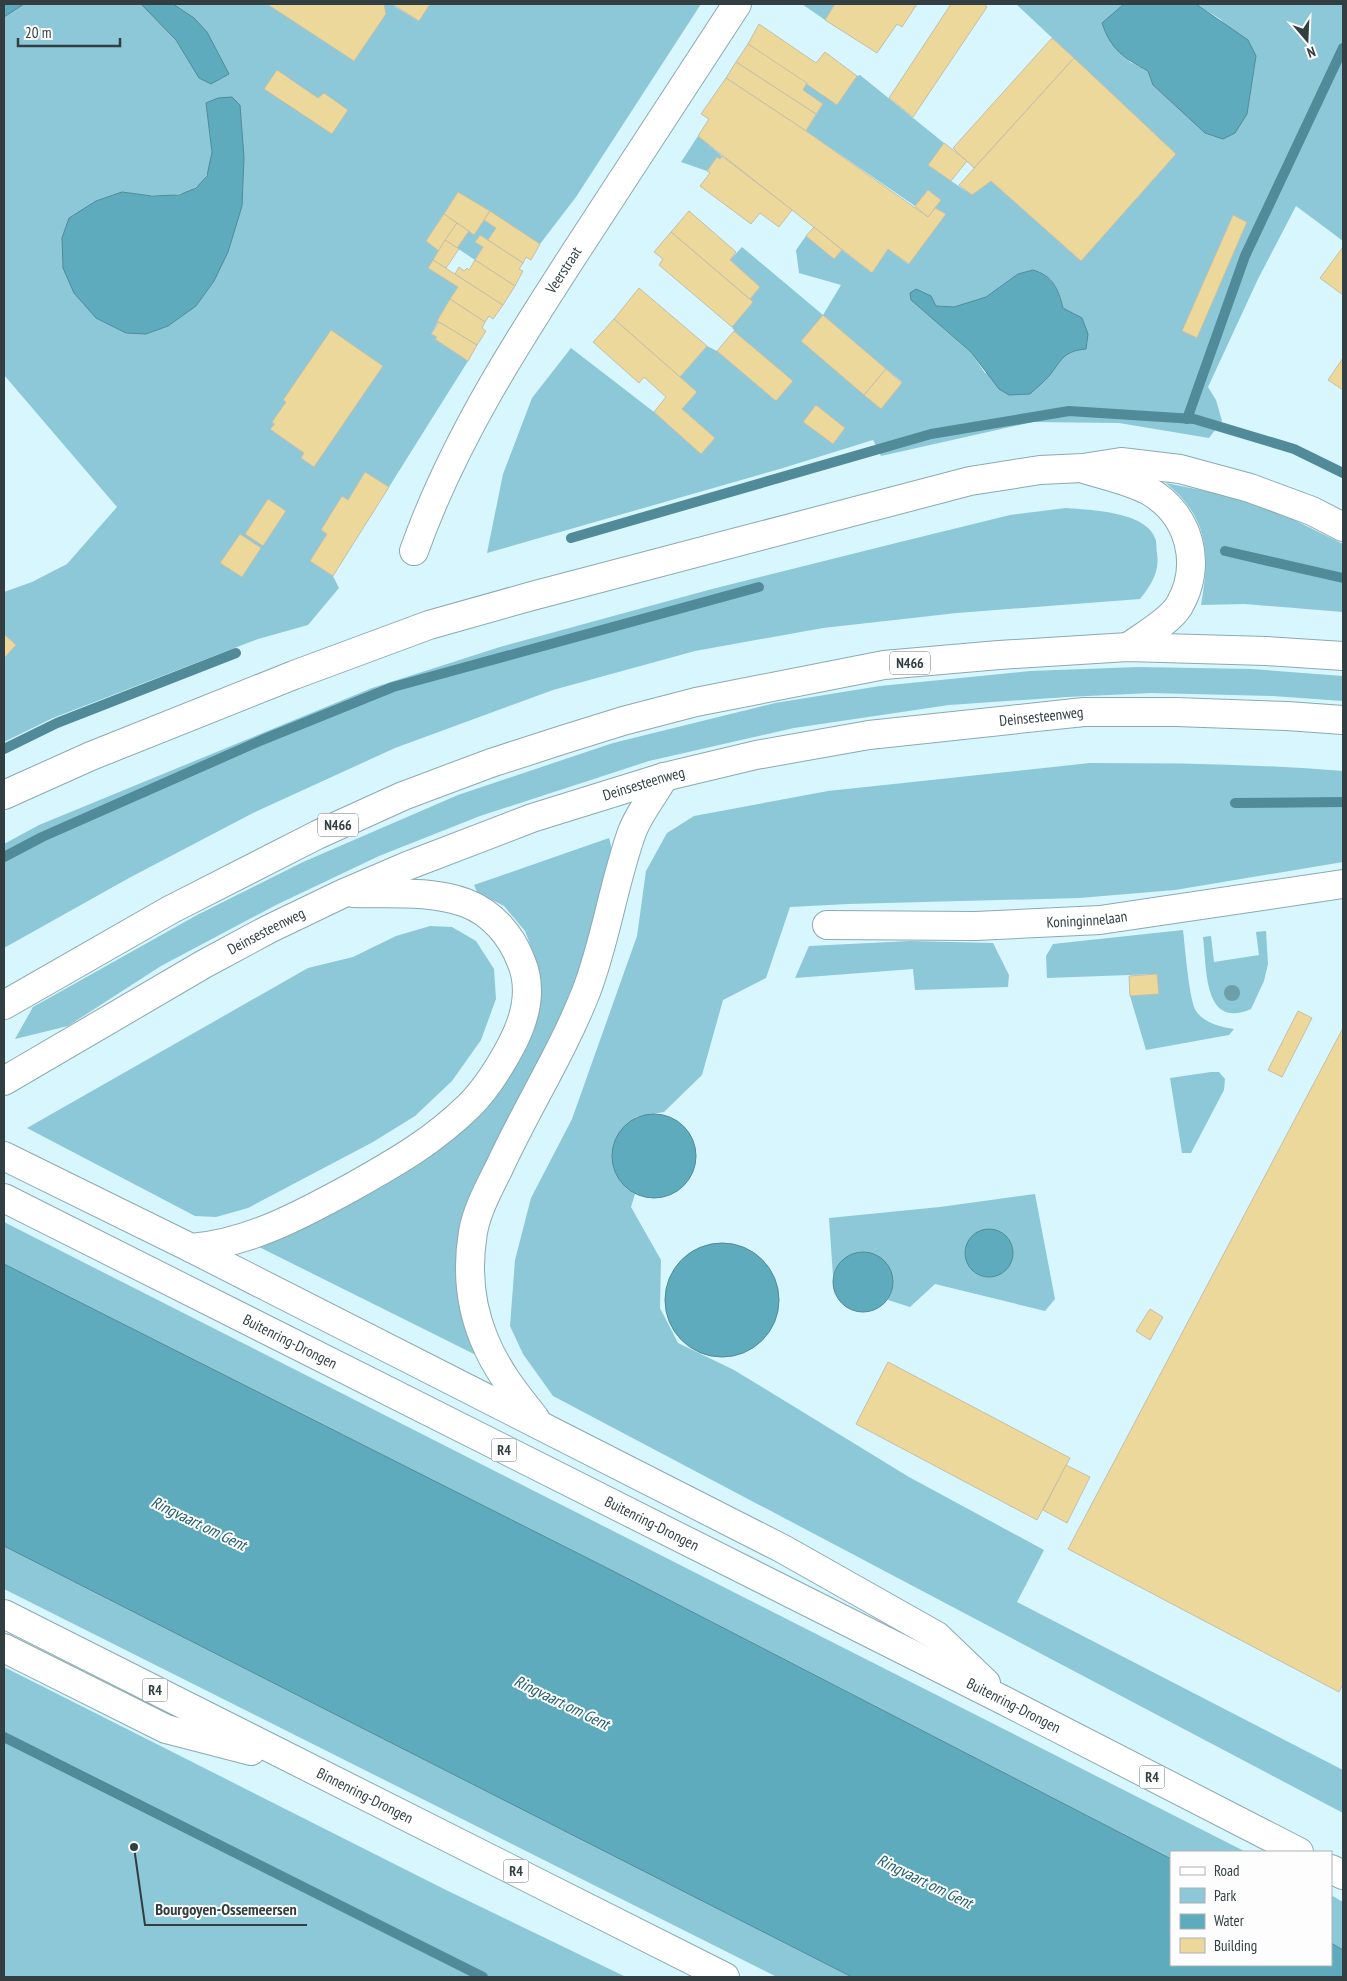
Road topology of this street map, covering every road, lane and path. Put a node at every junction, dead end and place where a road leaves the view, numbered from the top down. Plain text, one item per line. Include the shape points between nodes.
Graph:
1 (737, 4) edge
2 (1083, 468) junction
3 (1343, 527) edge
4 (414, 551) dead end
5 (1128, 647) junction
6 (1343, 656) edge
7 (1343, 720) edge
8 (664, 777) junction
9 (4, 794) edge
10 (1343, 884) edge
11 (344, 893) junction
12 (827, 925) dead end
13 (4, 1005) edge
14 (4, 1081) edge
15 (4, 1156) edge
16 (4, 1198) edge
17 (190, 1248) junction
18 (540, 1425) junction
19 (4, 1614) edge
20 (4, 1648) edge
21 (1005, 1701) junction
22 (306, 1766) junction
23 (1297, 1851) edge
24 (726, 1977) edge

1 - 4 main road, Veerstraat via 526,329 462,440 429,510
2 - 3 main road via 1121,462 1180,469 1250,488 1312,511
2 - 5 main road via 1147,490 1167,504 1183,525 1190,553 1190,582 1178,608
2 - 9 main road via 1040,470 970,481 429,625 284,678
5 - 6 main road, N466
5 - 13 main road, N466 via 884,665 696,702 562,740 403,796 317,835 170,910
7 - 8 main road, Deinsesteenweg via 1176,712 1084,712 869,735 756,755
8 - 11 main road, Deinsesteenweg via 532,818
8 - 18 main road via 633,830 614,889 602,948 585,994 505,1154 474,1230 470,1274 474,1308 484,1340 502,1376
10 - 12 main road, Koninginnelaan via 1100,920 976,926
11 - 14 main road, Deinsesteenweg via 204,964
11 - 17 main road via 431,896 466,903 494,920 514,943 525,969 528,995 522,1024 507,1054 470,1104 410,1154 278,1225 227,1243
15 - 17 main road
16 - 21 main road, Buitenring-Drongen / R4
17 - 18 main road
18 - 21 main road via 783,1549 937,1636
19 - 22 main road, Binnenring-Drongen / R4
20 - 22 main road via 166,1729
21 - 23 main road, Buitenring-Drongen / R4
22 - 24 main road, Binnenring-Drongen / R4

